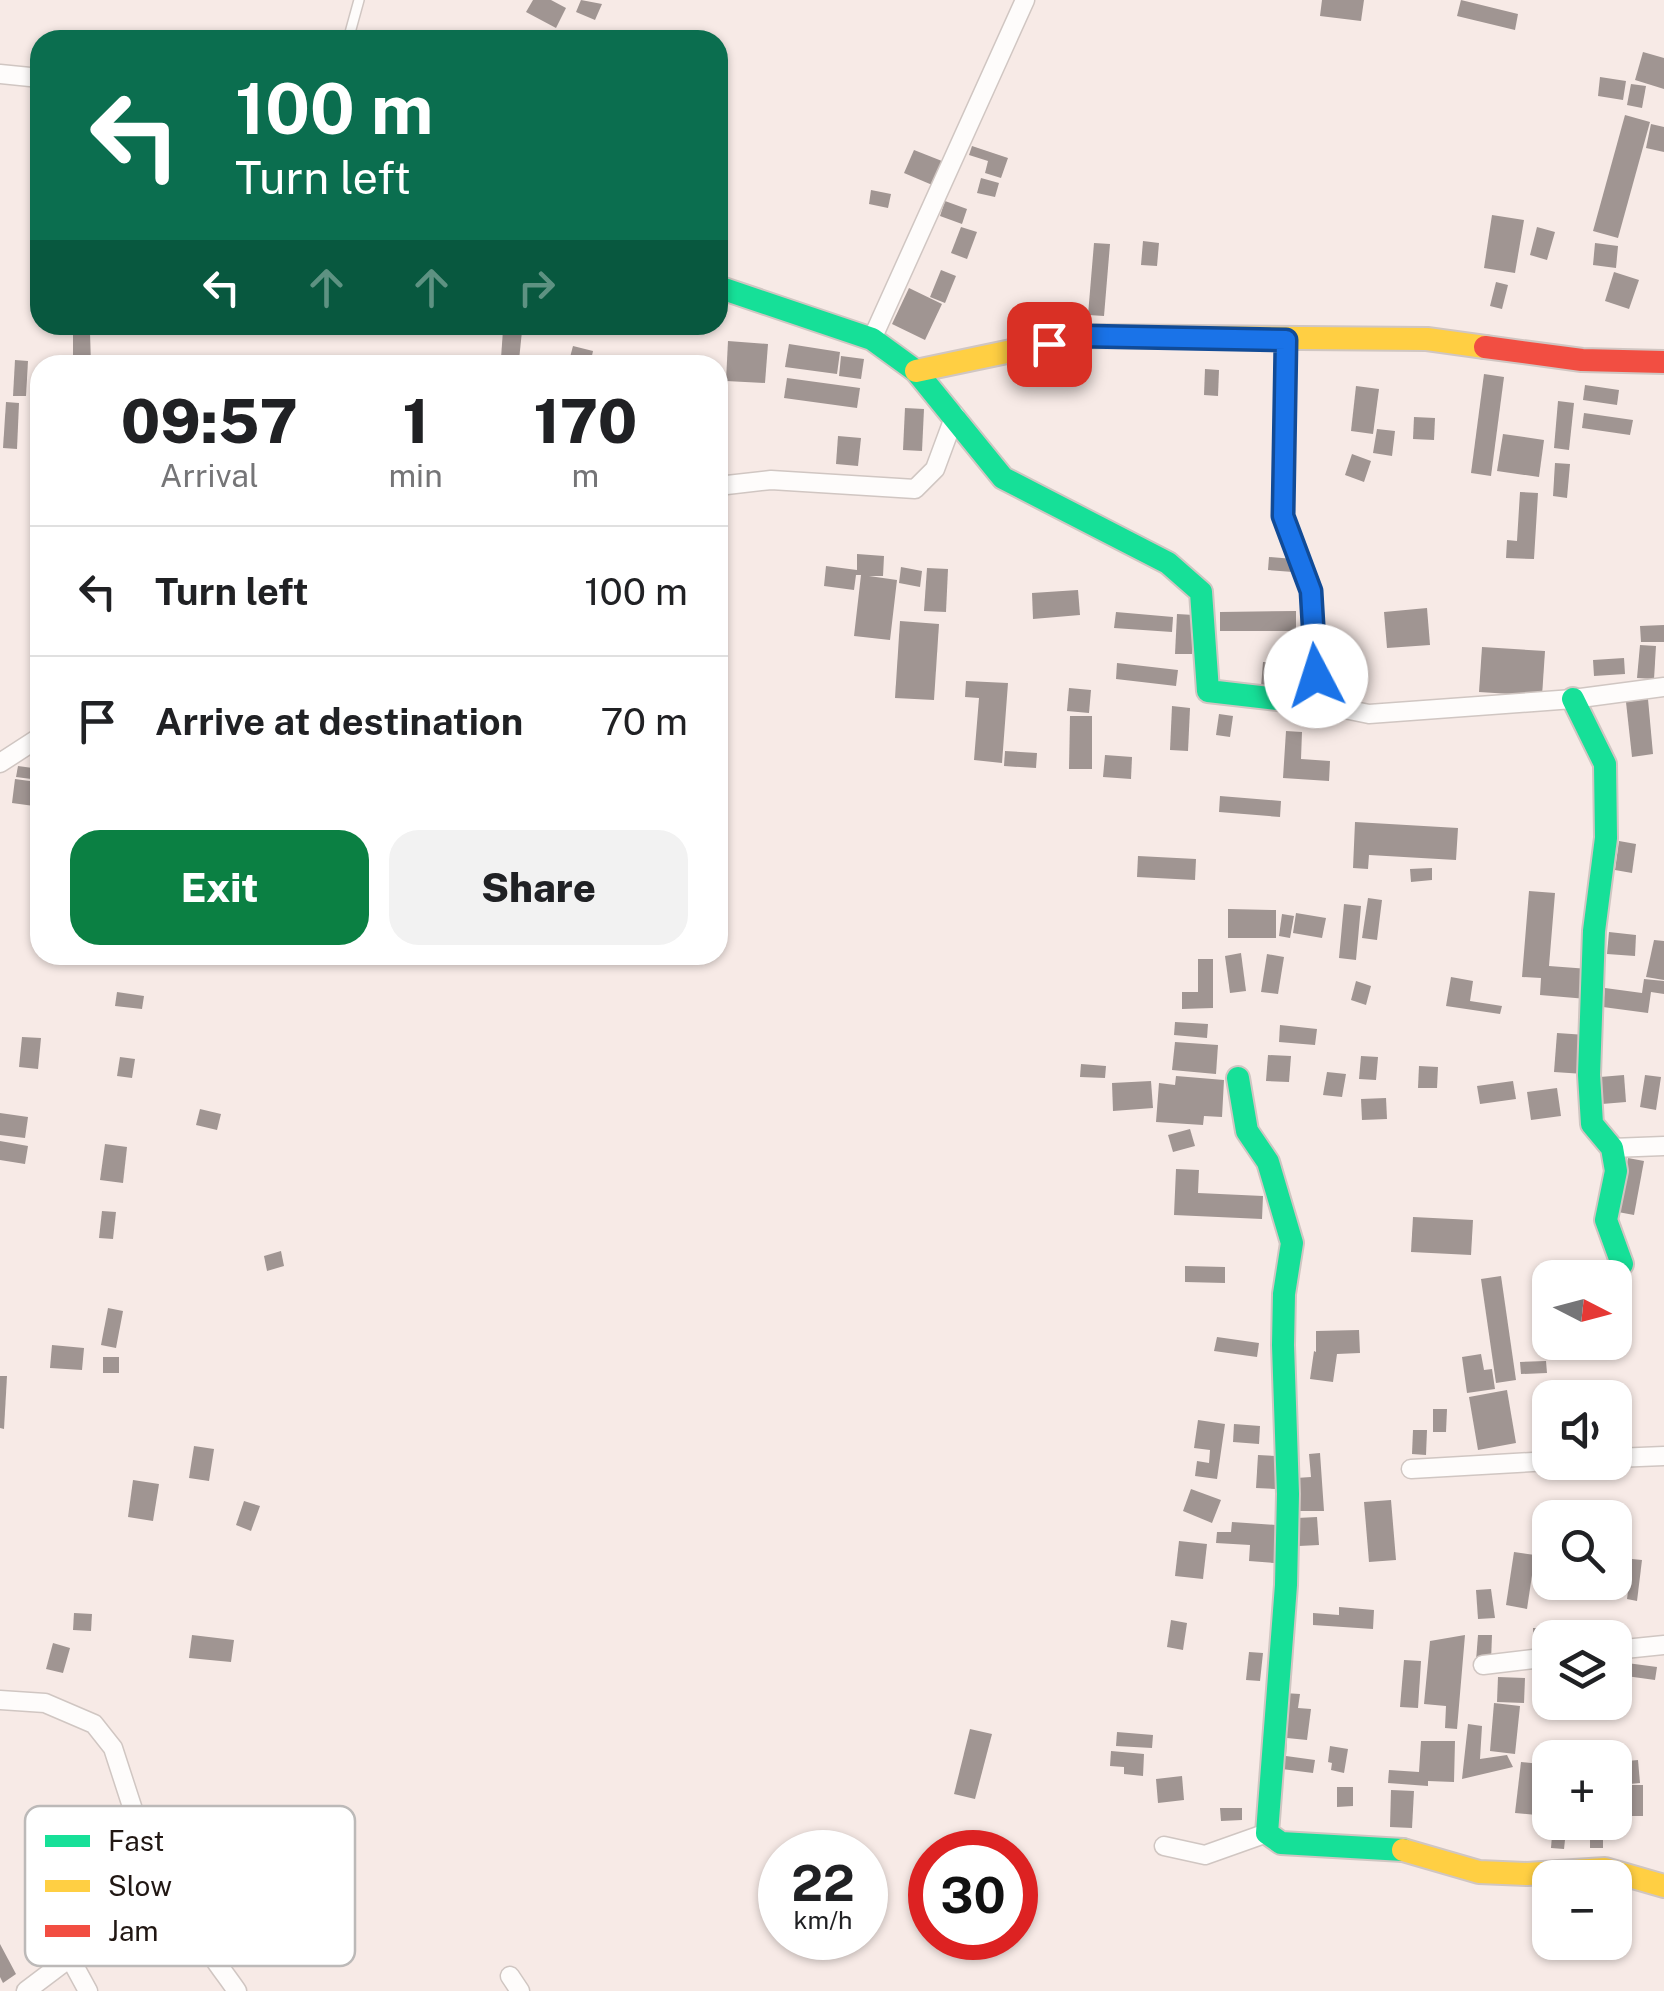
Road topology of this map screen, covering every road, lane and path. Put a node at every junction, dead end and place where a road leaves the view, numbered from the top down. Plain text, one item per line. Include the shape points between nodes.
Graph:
1 (359, 0) edge
2 (1025, 0) edge
3 (351, 30) edge
4 (0, 74) edge
5 (30, 77) edge
6 (728, 290) edge
7 (872, 339) junction
8 (1286, 340) junction
9 (1664, 362) edge
10 (916, 371) junction
11 (955, 415) junction
12 (728, 485) edge
13 (1664, 687) edge
14 (1573, 698) junction
15 (1320, 704) junction
16 (30, 744) edge
17 (0, 763) edge
18 (1238, 1078) dead end
19 (1664, 1146) edge
20 (1612, 1148) junction
21 (1621, 1260) edge
22 (1664, 1456) edge
23 (1632, 1457) edge
24 (1532, 1462) edge
25 (1411, 1469) dead end
26 (1664, 1645) edge
27 (1632, 1648) edge
28 (1532, 1659) edge
29 (1483, 1664) dead end
30 (0, 1700) edge
31 (131, 1806) edge
32 (1267, 1833) junction
33 (1164, 1846) dead end
34 (1664, 1886) edge
35 (59, 1966) edge
36 (74, 1966) edge
37 (219, 1966) edge
38 (26, 1991) edge
39 (88, 1991) edge
40 (237, 1991) edge

1 - 3 lane
2 - 7 street
4 - 5 street
6 - 7 street
7 - 10 street
8 - 9 street via 1428,338 1582,360
8 - 10 street via 1082,336
8 - 15 street via 1283,516 1311,591
10 - 11 street
11 - 12 street via 935,469 916,489 772,480
11 - 15 street via 1003,478 1168,563 1202,592 1208,691
13 - 14 street
14 - 15 street via 1370,714
14 - 20 street via 1605,764 1589,1075 1592,1124
16 - 17 street
18 - 32 street via 1247,1131 1268,1162 1292,1242 1283,1345 1286,1585
19 - 20 street
20 - 21 street via 1616,1171 1606,1220
22 - 23 street
24 - 25 street
26 - 27 street
28 - 29 street
30 - 31 street via 45,1703 94,1724 113,1748
32 - 33 street via 1205,1855
32 - 34 street via 1281,1843 1394,1848 1479,1872 1605,1868
35 - 38 street
36 - 39 street
37 - 40 street

